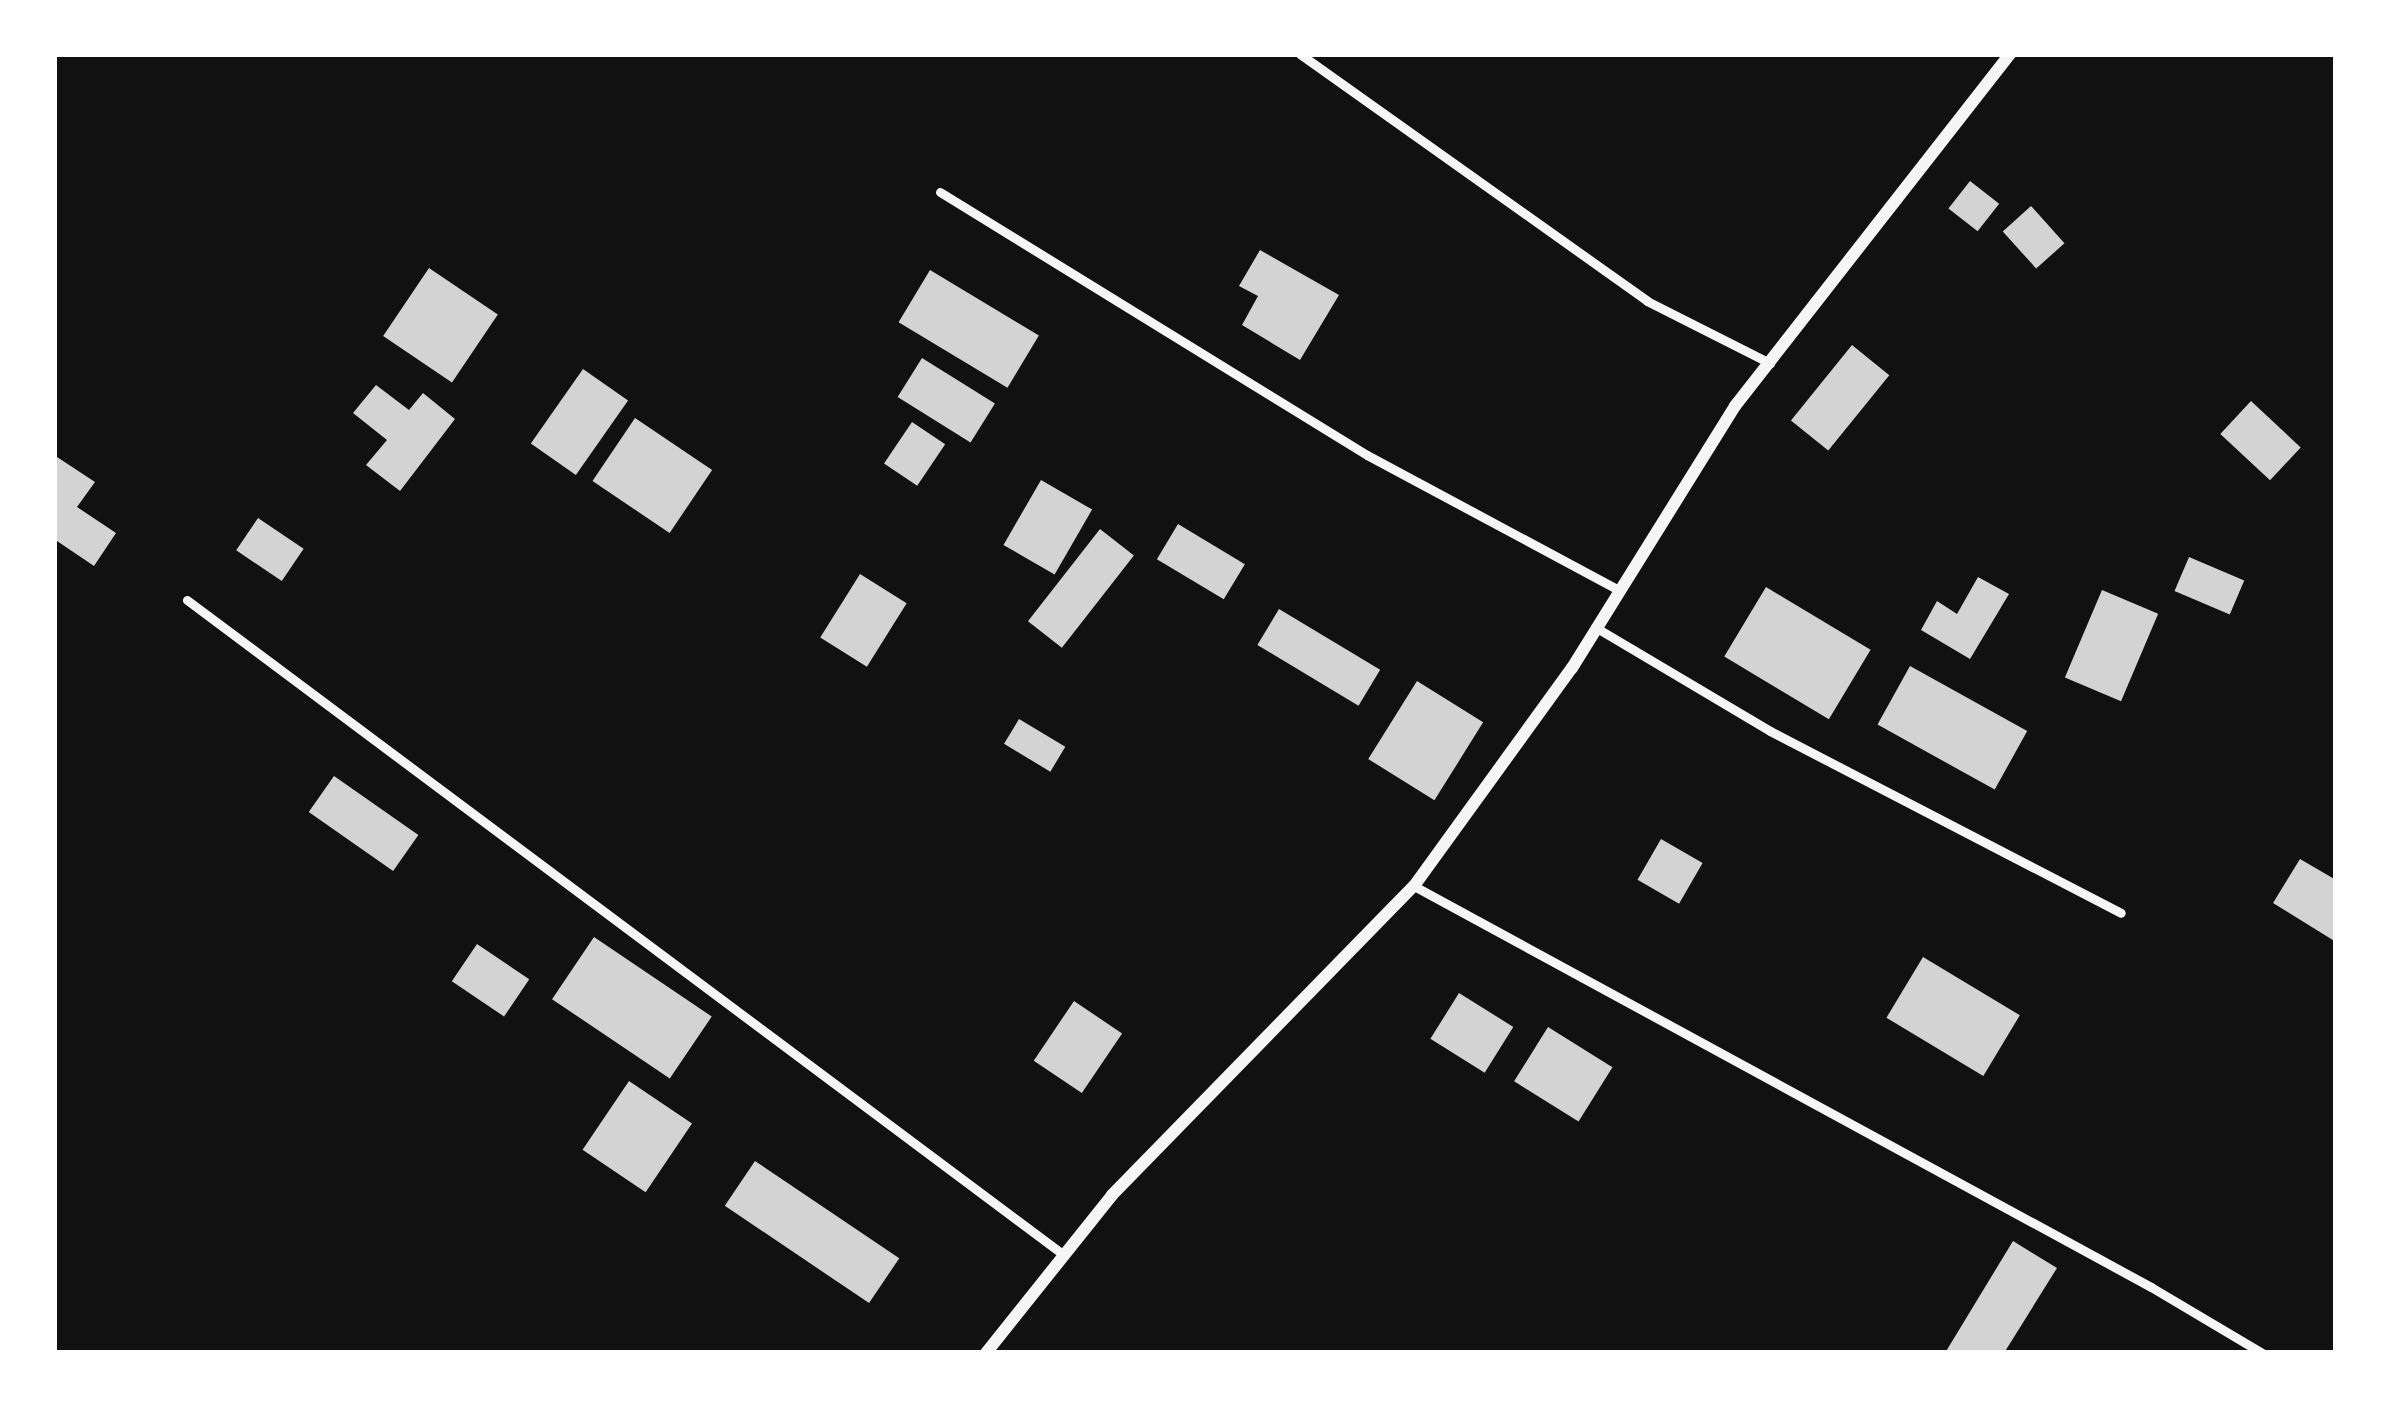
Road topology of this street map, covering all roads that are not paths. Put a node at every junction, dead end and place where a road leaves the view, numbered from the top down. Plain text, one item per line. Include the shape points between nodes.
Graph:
1 (1300, 54) edge
2 (2010, 54) edge
3 (940, 193) dead end
4 (1770, 363) junction
5 (1617, 589) junction
6 (187, 600) dead end
7 (1595, 626) junction
8 (1414, 886) junction
9 (2121, 913) dead end
10 (1061, 1253) junction
11 (986, 1353) edge
12 (2262, 1353) edge

1 - 4 lane via 1647,301
2 - 4 street
3 - 5 lane via 1367,455
4 - 5 street
5 - 7 street
6 - 10 lane
7 - 8 street
7 - 9 lane via 1770,731
8 - 10 street
8 - 12 lane
10 - 11 street

